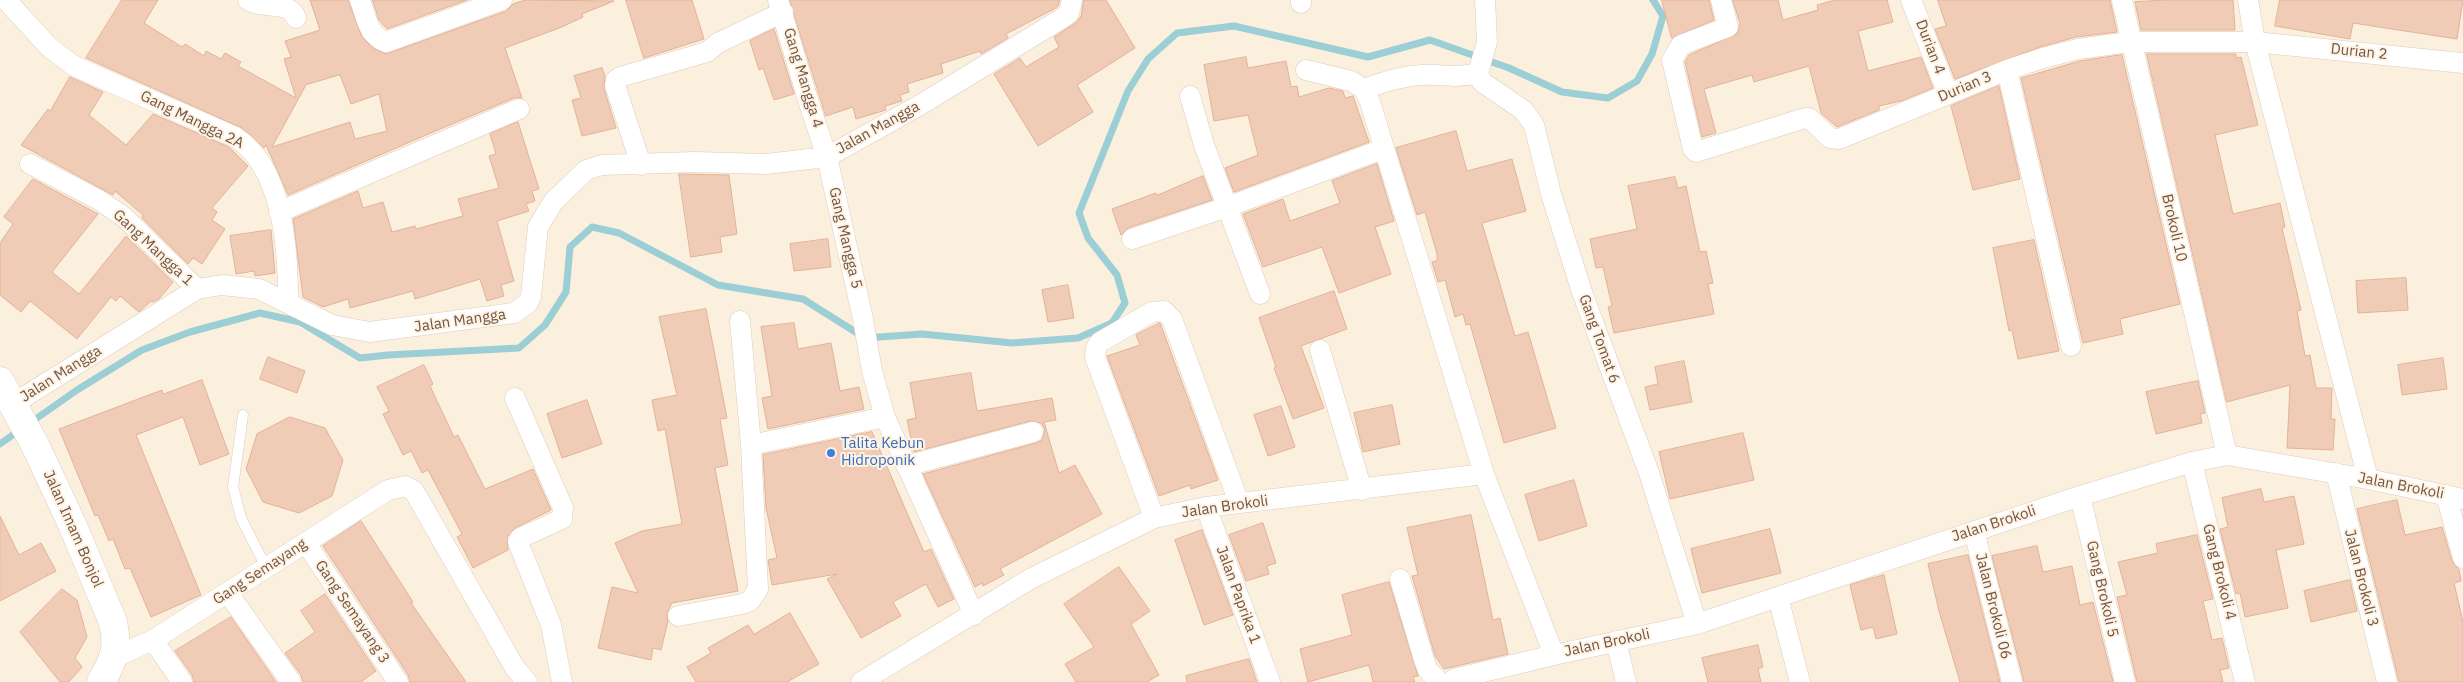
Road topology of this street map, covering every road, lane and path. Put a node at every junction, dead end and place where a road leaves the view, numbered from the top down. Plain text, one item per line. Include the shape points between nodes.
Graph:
1 (6, 0) edge
2 (248, 0) edge
3 (360, 0) edge
4 (502, 0) edge
5 (1072, 0) edge
6 (1485, 0) edge
7 (1720, 0) edge
8 (1911, 0) edge
9 (2122, 0) edge
10 (2248, 0) edge
11 (475, 5) edge
12 (781, 6) edge
13 (296, 18) dead end
14 (2130, 42) junction
15 (2254, 42) junction
16 (2463, 63) edge
17 (1481, 64) junction
18 (1306, 70) dead end
19 (2007, 70) junction
20 (1364, 89) junction
21 (1948, 94) junction
22 (1190, 96) dead end
23 (519, 109) dead end
24 (1382, 149) junction
25 (828, 157) junction
26 (30, 164) dead end
27 (641, 165) junction
28 (1227, 207) junction
29 (279, 212) junction
30 (1132, 239) dead end
31 (197, 289) junction
32 (1260, 294) dead end
33 (288, 301) junction
34 (740, 321) dead end
35 (2071, 346) dead end
36 (1320, 350) dead end
37 (515, 398) dead end
38 (10, 400) edge
39 (243, 415) dead end
40 (885, 417) junction
41 (1033, 432) dead end
42 (751, 445) junction
43 (2227, 455) junction
44 (2192, 462) junction
45 (906, 466) junction
46 (2336, 473) junction
47 (1484, 474) junction
48 (2368, 479) junction
49 (1362, 490) junction
50 (2080, 496) junction
51 (2454, 497) edge
52 (1239, 503) junction
53 (1206, 507) junction
54 (1154, 518) junction
55 (1974, 531) junction
56 (306, 542) junction
57 (2463, 558) edge
58 (267, 569) junction
59 (1400, 578) dead end
60 (228, 593) junction
61 (1778, 596) junction
62 (974, 615) junction
63 (678, 616) dead end
64 (1697, 624) junction
65 (153, 640) junction
66 (1616, 641) junction
67 (1554, 655) junction
68 (115, 657) junction
69 (101, 682) edge
70 (182, 682) edge
71 (291, 682) edge
72 (398, 682) edge
73 (527, 682) edge
74 (562, 682) edge
75 (860, 682) edge
76 (1270, 682) edge
77 (1439, 682) edge
78 (1451, 682) edge
79 (1626, 682) edge
80 (1800, 682) edge
81 (2012, 682) edge
82 (2125, 682) edge
83 (2245, 682) edge
84 (2387, 682) edge

1 - 29 street, Gang Mangga 2A via 49,47 74,66 245,143 261,160
2 - 13 street via 257,4 284,3 291,7
3 - 11 street via 376,38 386,42
4 - 11 street
5 - 25 street, Jalan Mangga via 1070,12 1061,19
6 - 17 street via 1488,30
7 - 21 street, Durian 3 via 1728,27 1682,45 1672,60 1693,150 1698,152 1806,118 1830,138 1839,139
8 - 21 street, Durian 4
9 - 14 street, Brokoli 10
10 - 15 street
12 - 25 street, Gang Mangga 4
12 - 27 street via 708,52 616,80
14 - 15 street, Durian 3
14 - 19 street, Durian 3 via 2078,49
14 - 43 street, Brokoli 10
15 - 16 street, Durian 2
15 - 48 street
17 - 20 street via 1451,77 1435,74 1401,78
17 - 64 street, Gang Tomat 6 via 1482,82 1523,110 1534,125 1551,194 1582,292 1649,473
18 - 20 street via 1351,81
19 - 21 street, Durian 3
19 - 35 street
20 - 24 street
22 - 28 street
23 - 29 street
24 - 28 street
24 - 47 street
25 - 27 street, Jalan Mangga via 766,164 695,162
25 - 40 street, Gang Mangga 5 via 872,371
26 - 31 street, Gang Mangga 1 via 99,200 124,217
27 - 33 street, Jalan Mangga via 602,165 586,170 553,202 538,227 531,296 528,304 514,313 370,332 332,325
28 - 30 street
28 - 32 street
29 - 33 street, Gang Mangga 2A via 288,253
31 - 33 street, Jalan Mangga via 242,286
31 - 38 street, Jalan Mangga
34 - 42 street
36 - 49 street
37 - 74 street via 563,508 562,519 520,538 518,542 551,626
38 - 68 street, Jalan Imam Bonjol via 35,444 113,622
39 - 58 lane via 233,487 241,518
40 - 42 street
40 - 45 street, Gang Mangga 5
41 - 45 street
42 - 63 street via 756,595 742,604
43 - 44 street, Jalan Brokoli
43 - 46 street, Jalan Brokoli
44 - 50 street, Jalan Brokoli
44 - 83 street, Gang Brokoli 4
45 - 62 street, Gang Mangga 5
46 - 48 street, Jalan Brokoli
46 - 84 street, Jalan Brokoli 3
47 - 49 street, Jalan Brokoli
47 - 67 street, Jalan Brokoli
48 - 51 street, Jalan Brokoli
49 - 52 street, Jalan Brokoli
50 - 55 street, Jalan Brokoli
50 - 82 street, Gang Brokoli 5
51 - 57 street
52 - 53 street, Jalan Brokoli
52 - 54 street via 1172,319 1164,311 1152,312 1100,342 1095,357
53 - 54 street, Jalan Brokoli
53 - 76 street, Jalan Paprika 1
54 - 62 street, Jalan Brokoli via 1030,579
55 - 61 street, Jalan Brokoli
55 - 81 street, Jalan Brokoli 06
56 - 58 street, Gang Semayang
56 - 72 street, Gang Semayang 3
56 - 73 street, Gang Semayang via 388,490 405,486 414,491 515,668
58 - 60 street, Gang Semayang
59 - 77 street via 1426,665
60 - 65 street, Gang Semayang
60 - 71 street
61 - 64 street, Jalan Brokoli
61 - 80 street
62 - 75 street, Jalan Brokoli
64 - 66 street, Jalan Brokoli
65 - 68 street, Gang Semayang
65 - 70 street
66 - 67 street, Jalan Brokoli
66 - 79 street
67 - 78 street
68 - 69 street, Jalan Imam Bonjol

